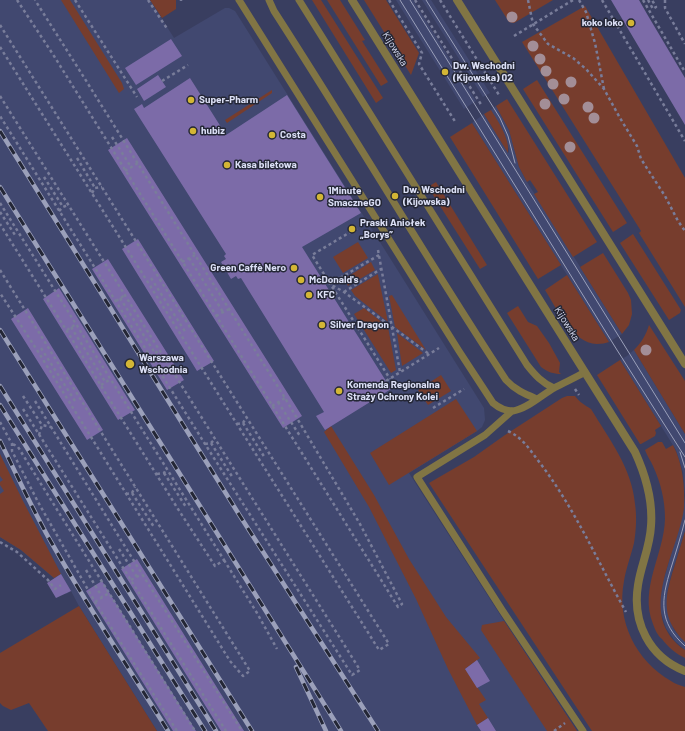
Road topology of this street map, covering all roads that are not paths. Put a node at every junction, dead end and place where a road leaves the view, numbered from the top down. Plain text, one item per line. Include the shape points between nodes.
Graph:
1 (239, 0) edge
2 (269, 0) edge
3 (299, 0) edge
4 (352, 0) edge
5 (457, 0) edge
6 (685, 364) edge
7 (585, 372) junction
8 (554, 388) junction
9 (537, 399) junction
10 (512, 411) junction
11 (685, 671) edge
12 (583, 731) edge

1 - 10 lane via 493,403
2 - 9 lane via 506,380 522,394
3 - 8 lane via 527,365 542,382
4 - 7 street, Kijowska
5 - 6 street
7 - 8 lane
7 - 11 street, Kijowska via 635,452 649,494 652,511 650,539 638,584 637,598 637,612 642,628 647,640 661,656
8 - 9 lane
9 - 10 lane via 521,409
10 - 12 lane via 485,435 417,477

